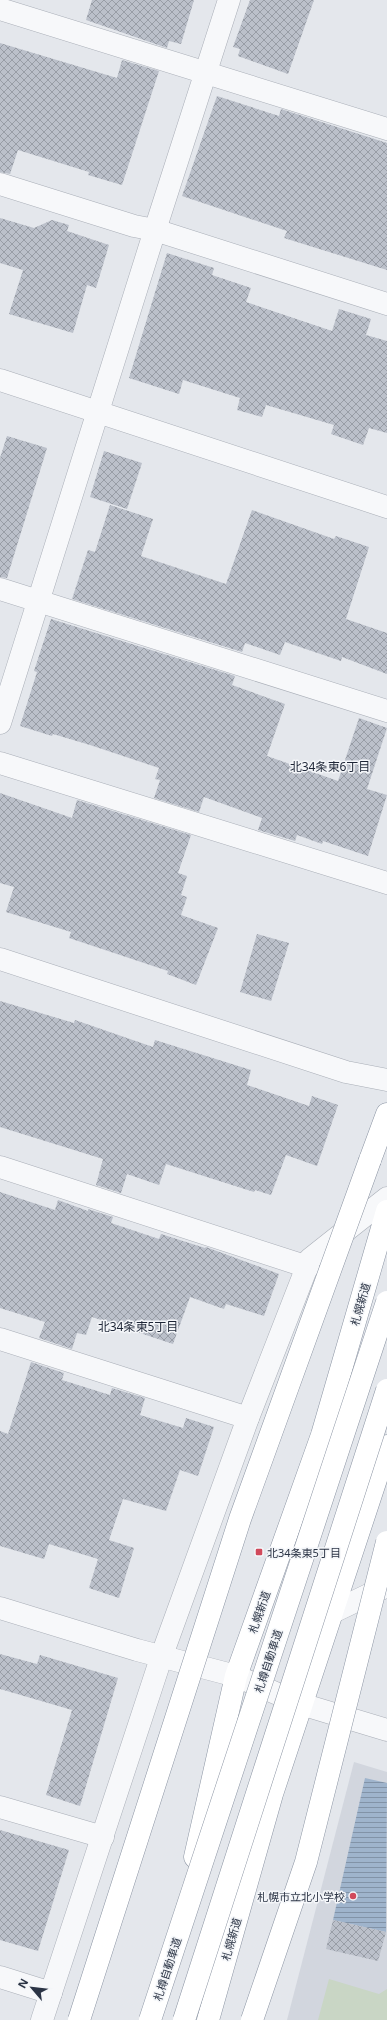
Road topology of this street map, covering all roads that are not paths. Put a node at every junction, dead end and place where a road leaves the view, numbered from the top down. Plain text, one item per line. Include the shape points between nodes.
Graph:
1 (229, 0) edge
2 (0, 10) edge
3 (206, 74) junction
4 (387, 129) edge
5 (0, 184) edge
6 (155, 230) junction
7 (387, 304) edge
8 (0, 380) edge
9 (98, 412) junction
10 (387, 507) edge
11 (0, 589) edge
12 (38, 601) junction
13 (387, 711) edge
14 (0, 723) edge
15 (0, 763) edge
16 (387, 884) edge
17 (0, 959) edge
18 (386, 1078) edge
19 (387, 1114) edge
20 (0, 1168) edge
21 (387, 1198) edge
22 (387, 1211) edge
23 (308, 1268) junction
24 (387, 1302) edge
25 (0, 1339) edge
26 (387, 1390) edge
27 (248, 1418) junction
28 (387, 1446) edge
29 (387, 1542) edge
30 (387, 1586) edge
31 (0, 1608) edge
32 (333, 1612) junction
33 (162, 1655) junction
34 (236, 1676) junction
35 (301, 1704) junction
36 (387, 1730) edge
37 (0, 1807) edge
38 (103, 1837) junction
39 (0, 1977) edge
40 (51, 1993) junction
41 (42, 2020) edge
42 (79, 2020) edge
43 (150, 2020) edge
44 (158, 2020) edge
45 (184, 2020) edge
46 (208, 2020) edge
47 (252, 2020) edge

1 - 3 street
2 - 3 street
3 - 4 street
3 - 6 street
5 - 6 street via 134,226
6 - 7 street
6 - 9 street
8 - 9 street
9 - 10 street
9 - 12 street
11 - 12 street
12 - 13 street
12 - 14 street
15 - 16 street
17 - 18 street via 346,1072
19 - 42 highway, bridge via 240,1519
20 - 23 street
21 - 23 street via 310,1260
22 - 34 highway, 札幌新道 via 322,1435
23 - 27 street
24 - 43 highway, 札樽自動車道, bridge
25 - 27 street
26 - 45 highway, bridge
27 - 33 street
28 - 32 highway, 札幌新道
29 - 47 highway, bridge via 306,1862
30 - 32 street
31 - 33 street via 137,1650
32 - 35 highway, 札幌新道
33 - 34 street
33 - 38 street
34 - 35 street
34 - 44 highway, 札幌新道
35 - 36 street
35 - 46 highway, 札幌新道 via 272,1794
37 - 38 street
38 - 40 street
39 - 40 street
40 - 41 street

